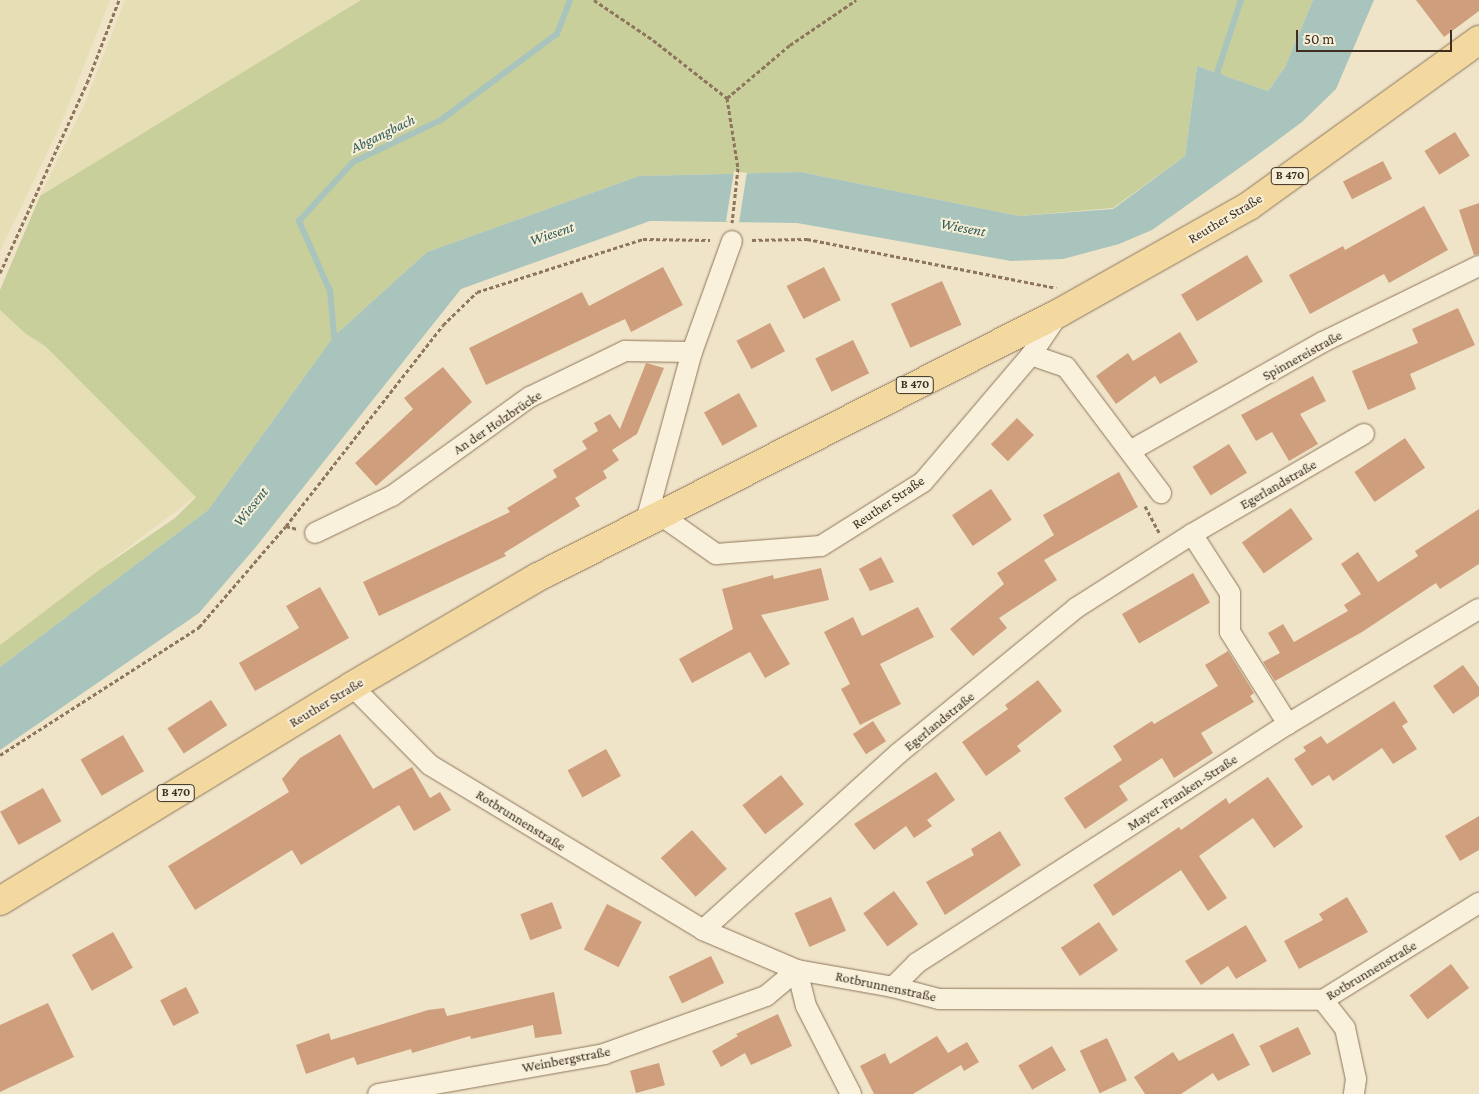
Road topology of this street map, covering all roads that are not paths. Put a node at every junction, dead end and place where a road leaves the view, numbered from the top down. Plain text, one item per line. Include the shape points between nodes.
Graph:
1 (1479, 40) edge
2 (732, 234) road end
3 (1479, 266) edge
4 (1059, 313) junction
5 (692, 352) junction
6 (1030, 354) junction
7 (1364, 434) dead end
8 (1130, 451) junction
9 (1161, 493) road end
10 (652, 517) junction
11 (315, 533) dead end
12 (1192, 534) junction
13 (1479, 609) edge
14 (352, 686) junction
15 (1288, 724) junction
16 (0, 901) edge
17 (1479, 903) edge
18 (703, 930) junction
19 (797, 970) junction
20 (893, 986) junction
21 (1323, 1000) junction
22 (378, 1094) edge
23 (851, 1094) edge
24 (1354, 1094) edge

1 - 4 main road, Reuther Straße / B 470 via 1249,206
2 - 5 street
3 - 8 street, Spinnereistraße via 1323,342
4 - 6 street, Reuther Straße
4 - 10 main road, Reuther Straße / B 470
5 - 10 street
5 - 11 street, An der Holzbrücke via 625,352 530,396 392,496
6 - 8 street via 1066,367
6 - 10 street, Reuther Straße via 923,482 821,546 716,554
7 - 12 street, Egerlandstraße
8 - 9 street
10 - 14 main road, Reuther Straße / B 470 via 530,582
12 - 15 street via 1230,593 1230,632
12 - 18 street, Egerlandstraße via 1076,608 899,753
13 - 15 street, Mayer-Franken-Straße
14 - 16 main road, Reuther Straße / B 470
14 - 18 street, Rotbrunnenstraße via 430,765
15 - 20 street, Mayer-Franken-Straße via 917,963
17 - 21 street, Rotbrunnenstraße
18 - 19 street, Rotbrunnenstraße
19 - 20 street, Rotbrunnenstraße
19 - 22 street, Weinbergstraße via 766,996 604,1054
19 - 23 street via 806,1006
20 - 21 street, Rotbrunnenstraße via 939,999
21 - 24 street via 1345,1028 1356,1079

